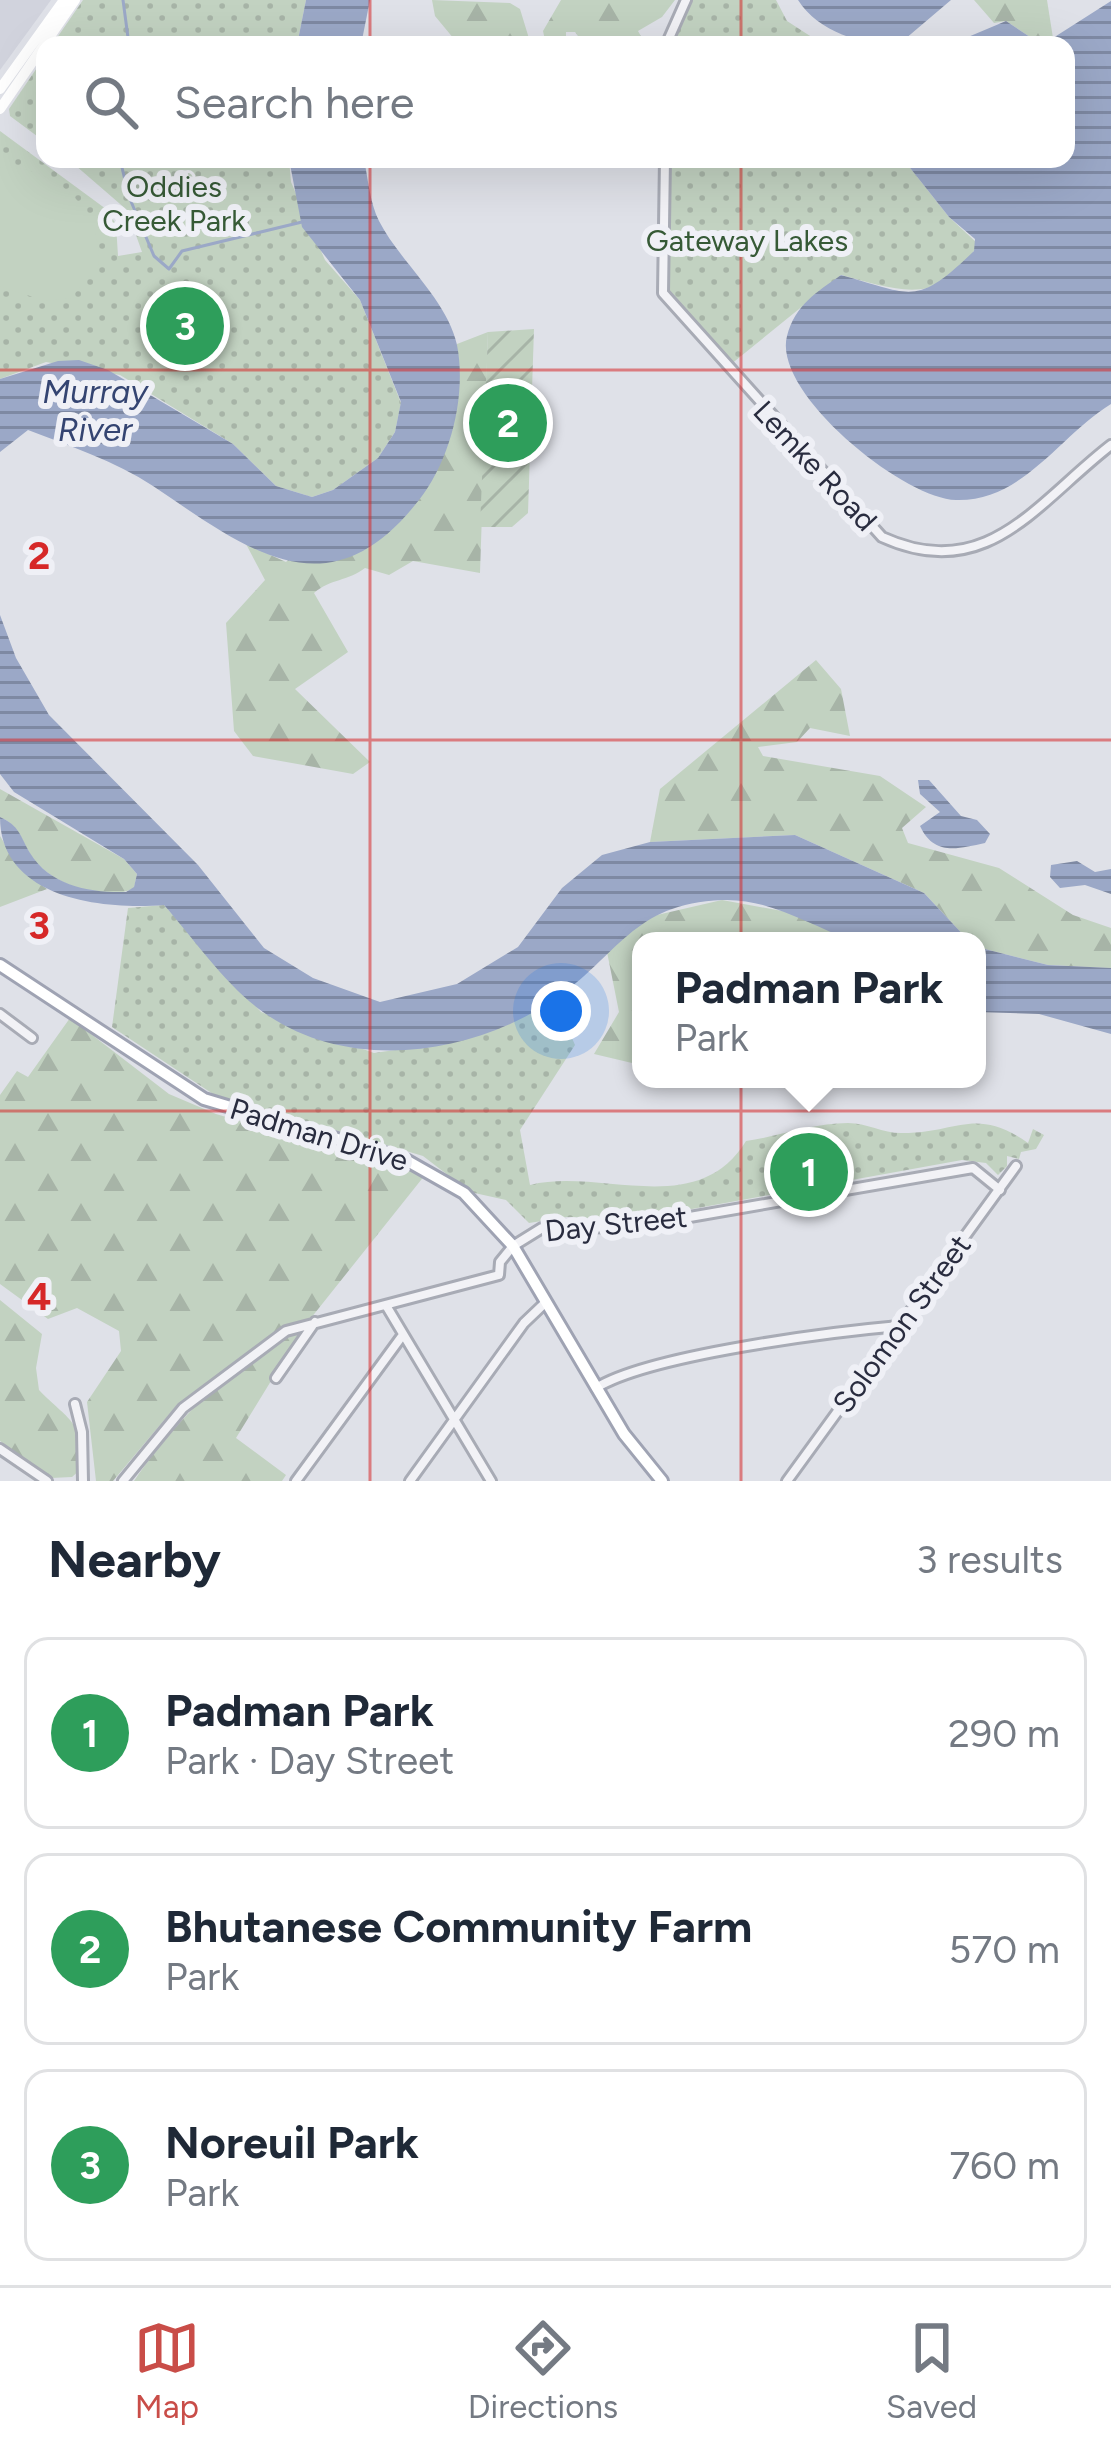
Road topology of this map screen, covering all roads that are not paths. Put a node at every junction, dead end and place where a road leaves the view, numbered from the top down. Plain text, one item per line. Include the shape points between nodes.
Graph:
1 (64, 0) edge
2 (75, 0) edge
3 (686, 0) edge
4 (38, 36) edge
5 (50, 36) edge
6 (670, 36) edge
7 (36, 39) edge
8 (36, 57) edge
9 (0, 89) edge
10 (0, 109) edge
11 (664, 168) edge
12 (1111, 445) edge
13 (0, 965) edge
14 (0, 1014) edge
15 (32, 1038) dead end
16 (1016, 1166) dead end
17 (1000, 1190) junction
18 (513, 1246) junction
19 (546, 1302) junction
20 (387, 1307) junction
21 (315, 1322) junction
22 (900, 1326) junction
23 (401, 1336) junction
24 (276, 1378) dead end
25 (596, 1388) junction
26 (75, 1404) dead end
27 (454, 1420) junction
28 (0, 1449) edge
29 (660, 1480) edge
30 (47, 1481) edge
31 (82, 1481) edge
32 (123, 1481) edge
33 (296, 1481) edge
34 (410, 1481) edge
35 (491, 1481) edge
36 (787, 1481) edge

1 - 4 main road
2 - 5 main road
3 - 6 street
7 - 9 main road
8 - 10 main road
11 - 12 street, Lemke Road via 663,293 882,537 932,553 998,539
13 - 18 main road, Padman Drive via 204,1099 428,1170 475,1203
14 - 15 street
16 - 17 street, Solomon Street
17 - 18 street, Day Street via 973,1168 632,1227 542,1228
17 - 22 street, Solomon Street
18 - 19 main road, Padman Drive
18 - 20 street via 499,1275
19 - 25 main road, Padman Drive
19 - 27 street
20 - 21 street
20 - 23 street
21 - 24 street
21 - 32 street via 286,1331 193,1399
22 - 25 street via 668,1363
22 - 36 street, Solomon Street
23 - 27 street
23 - 33 street
25 - 29 main road, Padman Drive
26 - 31 street
27 - 34 street
27 - 35 street
28 - 30 street

